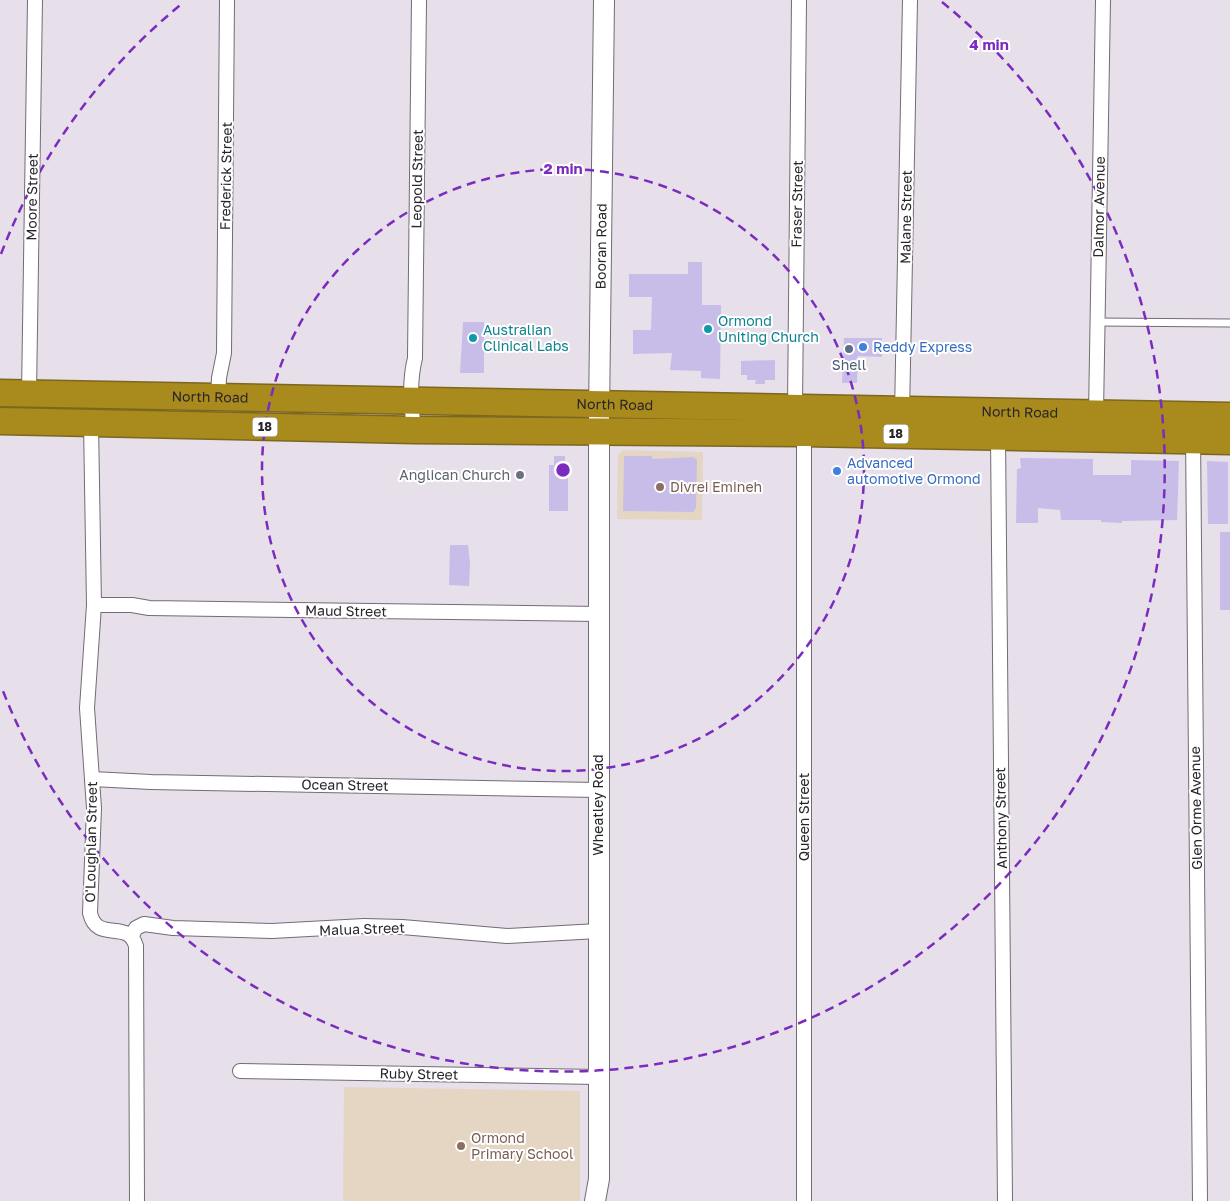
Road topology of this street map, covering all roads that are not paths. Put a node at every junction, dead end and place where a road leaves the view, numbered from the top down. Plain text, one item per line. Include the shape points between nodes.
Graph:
1 (35, 0) edge
2 (227, 0) edge
3 (419, 0) edge
4 (604, 0) edge
5 (799, 0) edge
6 (910, 0) edge
7 (1103, 0) edge
8 (1097, 322) junction
9 (1230, 323) edge
10 (0, 393) edge
11 (29, 394) junction
12 (223, 398) junction
13 (415, 400) junction
14 (600, 404) junction
15 (684, 405) junction
16 (794, 407) junction
17 (1096, 414) junction
18 (1230, 416) edge
19 (0, 421) edge
20 (902, 422) junction
21 (91, 423) junction
22 (1193, 428) junction
23 (414, 430) junction
24 (600, 432) junction
25 (684, 433) junction
26 (804, 433) junction
27 (998, 436) junction
28 (1230, 441) edge
29 (94, 605) junction
30 (599, 614) junction
31 (92, 778) junction
32 (598, 790) junction
33 (598, 932) junction
34 (132, 936) junction
35 (240, 1071) dead end
36 (599, 1077) junction
37 (599, 1179) junction
38 (137, 1201) edge
39 (596, 1201) edge
40 (604, 1201) edge
41 (804, 1201) edge
42 (1005, 1201) edge
43 (1200, 1201) edge

1 - 11 street, Moore Street
2 - 12 street, Frederick Street via 224,353 219,378
3 - 13 street, Leopold Street via 415,358 411,372
4 - 14 street, Booran Road
5 - 16 street, Fraser Street
6 - 20 street, Malane Street
7 - 8 street, Dalmor Avenue
8 - 9 lane
8 - 17 street, Dalmor Avenue
10 - 11 highway, North Road / 18
11 - 12 highway, North Road / 18
12 - 13 highway, North Road / 18
13 - 14 highway, North Road / 18
13 - 23 street, Leopold Street
14 - 15 highway, North Road / 18
14 - 24 street, Booran Road
15 - 16 highway, North Road / 18
15 - 25 highway
16 - 20 highway, North Road / 18
17 - 20 highway, North Road / 18
17 - 22 highway, North Road / 18
18 - 22 highway, North Road / 18
19 - 21 highway, North Road / 18
20 - 26 highway, North Road / 18
20 - 27 highway, North Road / 18
21 - 23 highway, North Road / 18
21 - 29 street, O'Loughlan Street
22 - 27 highway, North Road / 18
22 - 28 highway, North Road / 18
22 - 43 street, Glen Orme Avenue
23 - 24 highway, North Road / 18
24 - 25 highway, North Road / 18
24 - 30 street, Wheatley Road
25 - 26 highway, North Road / 18
26 - 41 street, Queen Street
27 - 42 street, Anthony Street
29 - 30 street, Maud Street
29 - 31 street, O'Loughlan Street via 87,689
30 - 32 street, Wheatley Road
31 - 32 street, Ocean Street
31 - 34 street, O'Loughlan Street via 92,919 102,929
32 - 33 street, Wheatley Road
33 - 34 street, Malua Street via 507,936 402,927 272,931 144,924 136,928
33 - 36 street, Wheatley Road
34 - 38 street via 137,952
35 - 36 street, Ruby Street
36 - 37 street, Wheatley Road
37 - 39 street, Wheatley Road
37 - 40 street, Wheatley Road

